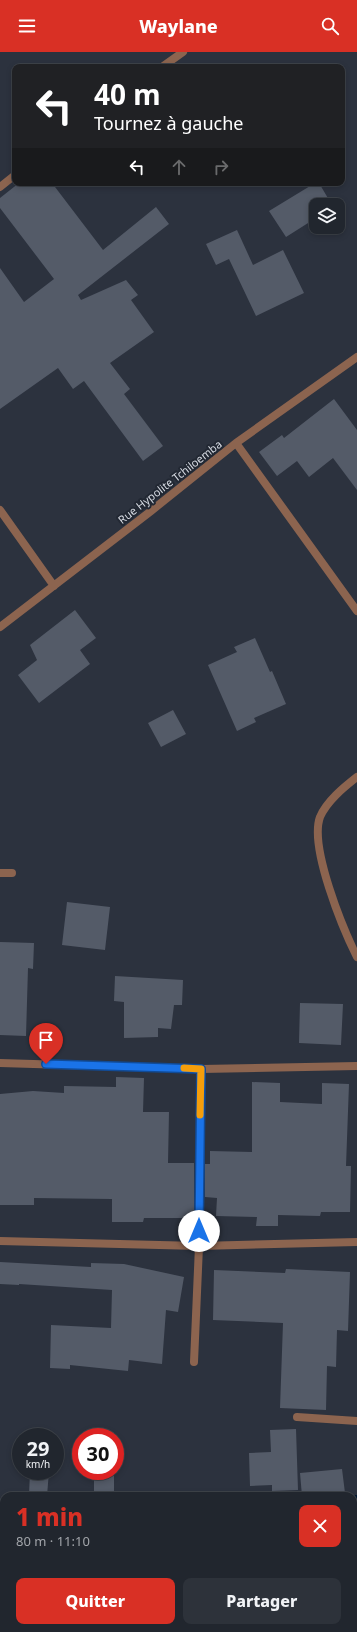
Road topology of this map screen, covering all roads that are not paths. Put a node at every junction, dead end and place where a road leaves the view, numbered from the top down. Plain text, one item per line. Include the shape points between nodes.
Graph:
1 (183, 52) edge
2 (166, 64) edge
3 (12, 178) edge
4 (0, 186) edge
5 (357, 357) edge
6 (236, 443) junction
7 (0, 510) edge
8 (54, 586) junction
9 (357, 612) edge
10 (0, 627) edge
11 (357, 777) edge
12 (0, 873) edge
13 (12, 874) dead end
14 (357, 957) edge
15 (0, 1063) edge
16 (357, 1066) edge
17 (201, 1069) junction
18 (0, 1241) edge
19 (357, 1242) edge
20 (199, 1246) junction
21 (194, 1362) dead end
22 (297, 1418) dead end
23 (357, 1420) edge

1 - 2 street
3 - 4 street
5 - 6 street, Rue Hypolite Tchiloemba
6 - 8 street, Rue Hypolite Tchiloemba
6 - 9 street
7 - 8 street
8 - 10 street, Rue Hypolite Tchiloemba
11 - 14 street via 332,800 320,818 318,844 327,881 345,934
12 - 13 street
15 - 17 street
16 - 17 street
17 - 20 street
18 - 20 street
19 - 20 street
20 - 21 street
22 - 23 street

